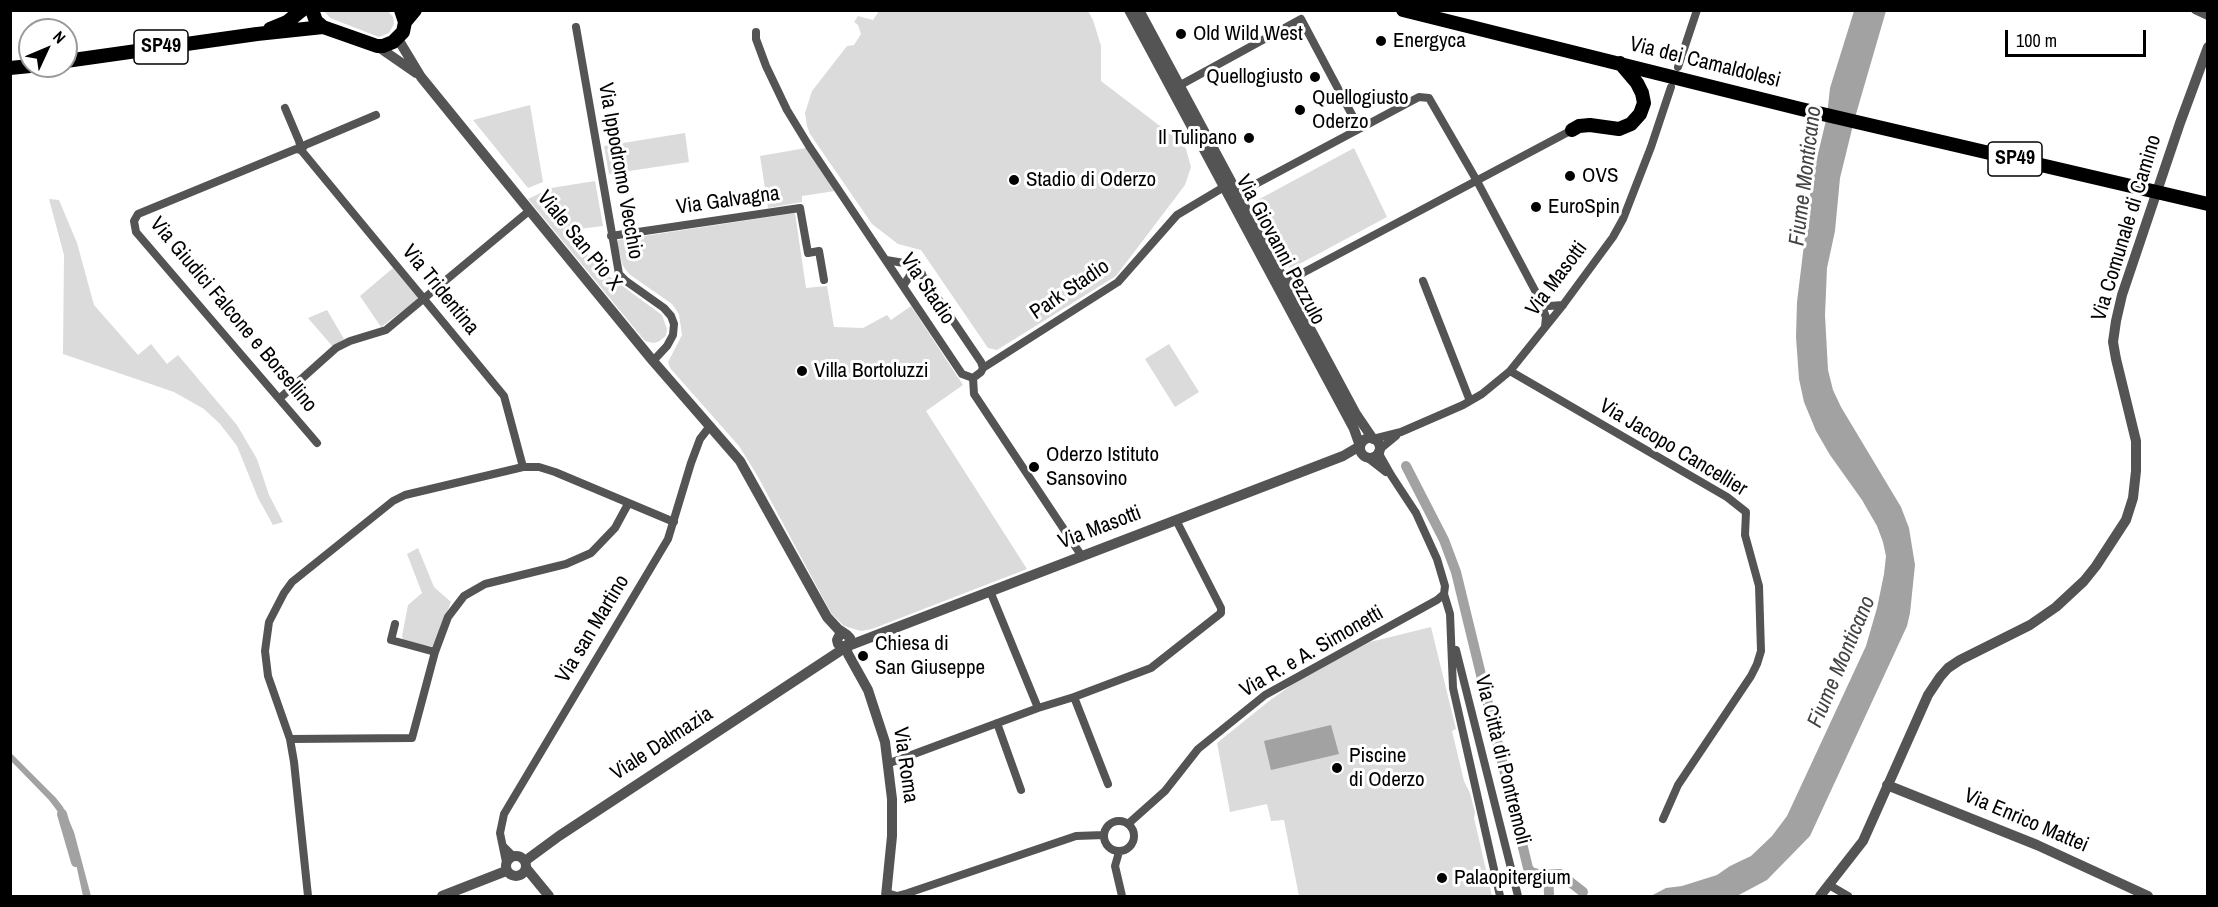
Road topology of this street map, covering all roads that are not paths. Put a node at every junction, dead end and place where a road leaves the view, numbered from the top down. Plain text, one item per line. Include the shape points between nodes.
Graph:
1 (302, 10) edge
2 (312, 10) edge
3 (415, 10) edge
4 (1130, 10) edge
5 (1139, 10) edge
6 (1403, 10) edge
7 (1696, 10) edge
8 (2195, 10) edge
9 (403, 16) edge
10 (2208, 16) edge
11 (323, 27) junction
12 (576, 27) dead end
13 (756, 32) dead end
14 (257, 34) junction
15 (398, 39) junction
16 (377, 46) junction
17 (2208, 47) edge
18 (78, 59) edge
19 (1620, 63) junction
20 (1678, 67) dead end
21 (421, 77) junction
22 (1671, 87) dead end
23 (1175, 88) junction
24 (285, 108) dead end
25 (376, 115) dead end
26 (1359, 128) junction
27 (1572, 130) joint
28 (300, 150) junction
29 (1477, 181) junction
30 (1224, 187) junction
31 (1237, 194) junction
32 (2208, 204) edge
33 (529, 211) junction
34 (611, 236) junction
35 (886, 260) junction
36 (922, 274) junction
37 (824, 280) dead end
38 (1423, 281) dead end
39 (1281, 285) junction
40 (903, 286) junction
41 (424, 298) junction
42 (1539, 298) junction
43 (1563, 305) junction
44 (1545, 327) junction
45 (653, 361) junction
46 (983, 368) junction
47 (1510, 371) junction
48 (973, 378) junction
49 (279, 398) junction
50 (1470, 401) junction
51 (710, 426) junction
52 (1401, 432) junction
53 (1373, 439) junction
54 (317, 443) dead end
55 (1360, 446) junction
56 (1379, 451) junction
57 (1343, 456) junction
58 (1366, 457) junction
59 (524, 467) junction
60 (1391, 476) junction
61 (628, 504) junction
62 (1176, 520) junction
63 (674, 522) junction
64 (1081, 555) junction
65 (990, 591) junction
66 (1444, 594) junction
67 (395, 624) dead end
68 (1451, 632) junction
69 (843, 641) junction
70 (435, 652) junction
71 (1454, 691) junction
72 (1467, 694) junction
73 (1074, 697) junction
74 (1038, 708) junction
75 (997, 723) junction
76 (290, 739) junction
77 (887, 764) junction
78 (1490, 783) junction
79 (1108, 784) dead end
80 (1887, 785) junction
81 (1471, 787) junction
82 (1021, 790) dead end
83 (1663, 819) dead end
84 (1128, 824) junction
85 (1104, 835) junction
86 (1119, 852) junction
87 (508, 863) junction
88 (525, 865) junction
89 (1829, 885) junction
90 (886, 895) edge
91 (308, 896) edge
92 (442, 897) edge
93 (549, 897) edge
94 (1122, 897) edge
95 (1500, 897) edge
96 (1518, 897) edge
97 (1820, 897) edge
98 (1848, 897) edge
99 (2148, 897) edge

1 - 14 main road, SP49 via 287,22
2 - 11 main road
3 - 9 main road
4 - 23 street, Via Giovanni Pezzulo
5 - 23 street, Via Giovanni Pezzulo
6 - 19 main road, Via dei Camaldolesi / SP49
7 - 20 street
8 - 10 street
9 - 15 main road
11 - 14 main road, SP49
11 - 16 main road, SP49
12 - 34 street, Via Ippodromo Vecchio
13 - 35 street, Via Stadio via 766,66 787,110
14 - 18 main road, SP49
15 - 16 main road
15 - 21 street, Viale San Pio X
16 - 21 street, Viale San Pio X
17 - 80 street, Via Comunale di Camino via 2116,321 2113,342 2136,441 2133,498 2126,520 2084,581 2055,607 2030,625 1960,660 1940,676
19 - 27 main road via 1642,93 1640,114 1619,129 1579,126
19 - 32 main road, Via dei Camaldolesi / SP49
21 - 33 street, Viale San Pio X
22 - 43 street, Via Masotti via 1623,219
23 - 26 street via 1301,20
23 - 30 street, Via Giovanni Pezzulo
23 - 31 street, Via Giovanni Pezzulo
24 - 28 street
25 - 28 street, Via Giudici Falcone e Borsellino
26 - 29 street via 1419,97 1429,98
26 - 31 street
27 - 29 street
28 - 41 street, Via Tridentina
28 - 49 street, Via Giudici Falcone e Borsellino via 138,214 134,221 136,232
29 - 39 street
29 - 42 street
30 - 39 street, Via Giovanni Pezzulo
30 - 46 street, Park Stadio via 1177,215 1118,282
31 - 39 street, Via Giovanni Pezzulo
33 - 41 street
33 - 45 street, Viale San Pio X
34 - 37 street, Via Galvagna via 800,208 808,253 819,251
34 - 45 street, Via Ippodromo Vecchio via 619,274 664,308 674,324 667,346
35 - 36 street via 910,264
35 - 40 street, Via Stadio
36 - 40 street via 911,274
36 - 46 street
38 - 50 street
39 - 53 street, Via Giovanni Pezzulo
39 - 55 street, Via Giovanni Pezzulo
40 - 48 street, Via Stadio via 962,374
41 - 49 street via 386,330 336,348
41 - 59 street, Via Tridentina via 504,396
42 - 43 street via 1549,306
42 - 44 street via 1546,317
43 - 44 street, Via Masotti
44 - 47 street, Via Masotti
45 - 51 street, Viale San Pio X
46 - 48 street, Park Stadio
47 - 50 street, Via Masotti
47 - 83 street, Via Jacopo Cancellier via 1727,497 1746,512 1745,535 1759,586 1761,651 1750,676 1678,785
48 - 64 street via 974,394
49 - 54 street, Via Giudici Falcone e Borsellino
50 - 52 street, Via Masotti
51 - 63 street, Via san Martino via 700,439
51 - 69 street, Via Roma via 740,461
52 - 53 street, Via Masotti
52 - 56 street, Via Masotti
53 - 55 street via 1364,440
53 - 56 street, Via Giovanni Pezzulo
55 - 57 street, Via Masotti
55 - 58 street, Via Giovanni Pezzulo
56 - 58 street via 1374,457
56 - 60 street, Via Città di Pontremoli
57 - 58 street, Via Masotti
57 - 62 street, Via Masotti
58 - 60 street, Via Città di Pontremoli
59 - 61 street via 555,472
59 - 76 street via 405,495 292,582 269,622 265,651 268,676
60 - 66 street, Via Città di Pontremoli via 1416,513 1437,559
61 - 63 street
61 - 70 street via 615,528 591,553 566,564 485,584 464,596 448,617
62 - 64 street, Via Masotti
62 - 73 street via 1221,613 1151,668
63 - 87 street, Via san Martino via 668,539 504,814 500,833
64 - 65 street, Via Masotti
65 - 69 street, Via Masotti via 871,636
65 - 74 street
66 - 68 street, Via Città di Pontremoli via 1450,607
66 - 84 street, Via R. e A. Simonetti via 1265,695 1198,749 1166,792
67 - 70 street via 391,640
68 - 71 street, Via Città di Pontremoli
68 - 72 street, Via Città di Pontremoli
69 - 77 street, Via Roma via 873,702
69 - 88 street, Viale Dalmazia via 823,661 578,823
70 - 76 street via 412,738
71 - 72 street
71 - 81 street, Via Città di Pontremoli
72 - 78 street, Via Città di Pontremoli
73 - 74 street
73 - 79 street
74 - 75 street
75 - 77 street
75 - 82 street
76 - 91 street
77 - 90 street, Via Roma via 892,836
78 - 81 street
78 - 96 street, Via Città di Pontremoli
80 - 89 street, Via Comunale di Camino via 1863,841
80 - 99 street, Via Enrico Mattei via 2037,845
81 - 95 street, Via Città di Pontremoli
84 - 85 street via 1115,822 1107,826
84 - 86 street via 1134,832 1133,842
85 - 86 street via 1110,849
85 - 90 street via 1076,836 909,893
86 - 94 street via 1115,866
87 - 88 street via 520,857
87 - 88 street via 511,876 517,877 523,874
87 - 92 street
88 - 93 street
89 - 97 street, Via Comunale di Camino
89 - 98 street

